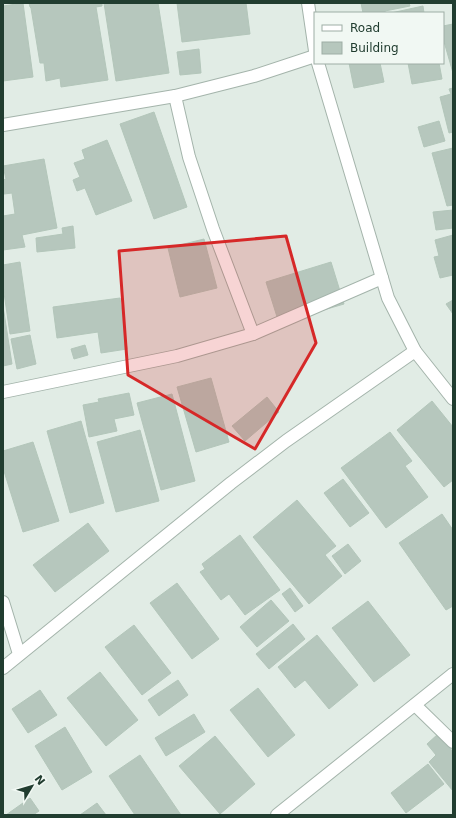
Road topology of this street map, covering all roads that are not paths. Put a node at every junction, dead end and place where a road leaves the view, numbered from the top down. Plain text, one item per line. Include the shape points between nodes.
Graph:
1 (308, 3) edge
2 (314, 44) edge
3 (314, 56) edge
4 (318, 64) edge
5 (175, 96) junction
6 (3, 125) edge
7 (382, 278) junction
8 (253, 334) junction
9 (415, 351) junction
10 (3, 392) edge
11 (453, 399) edge
12 (3, 602) edge
13 (20, 654) junction
14 (3, 668) edge
15 (453, 674) edge
16 (415, 705) junction
17 (453, 742) edge
18 (277, 815) edge

1 - 2 street
3 - 5 street via 254,76
4 - 7 street
5 - 6 street
5 - 8 street via 192,164 213,229
7 - 8 street
7 - 9 street via 388,298
8 - 10 street via 177,356
9 - 11 street
9 - 13 street via 286,441 231,483
12 - 13 street
13 - 14 street
15 - 16 street
16 - 17 street
16 - 18 street

